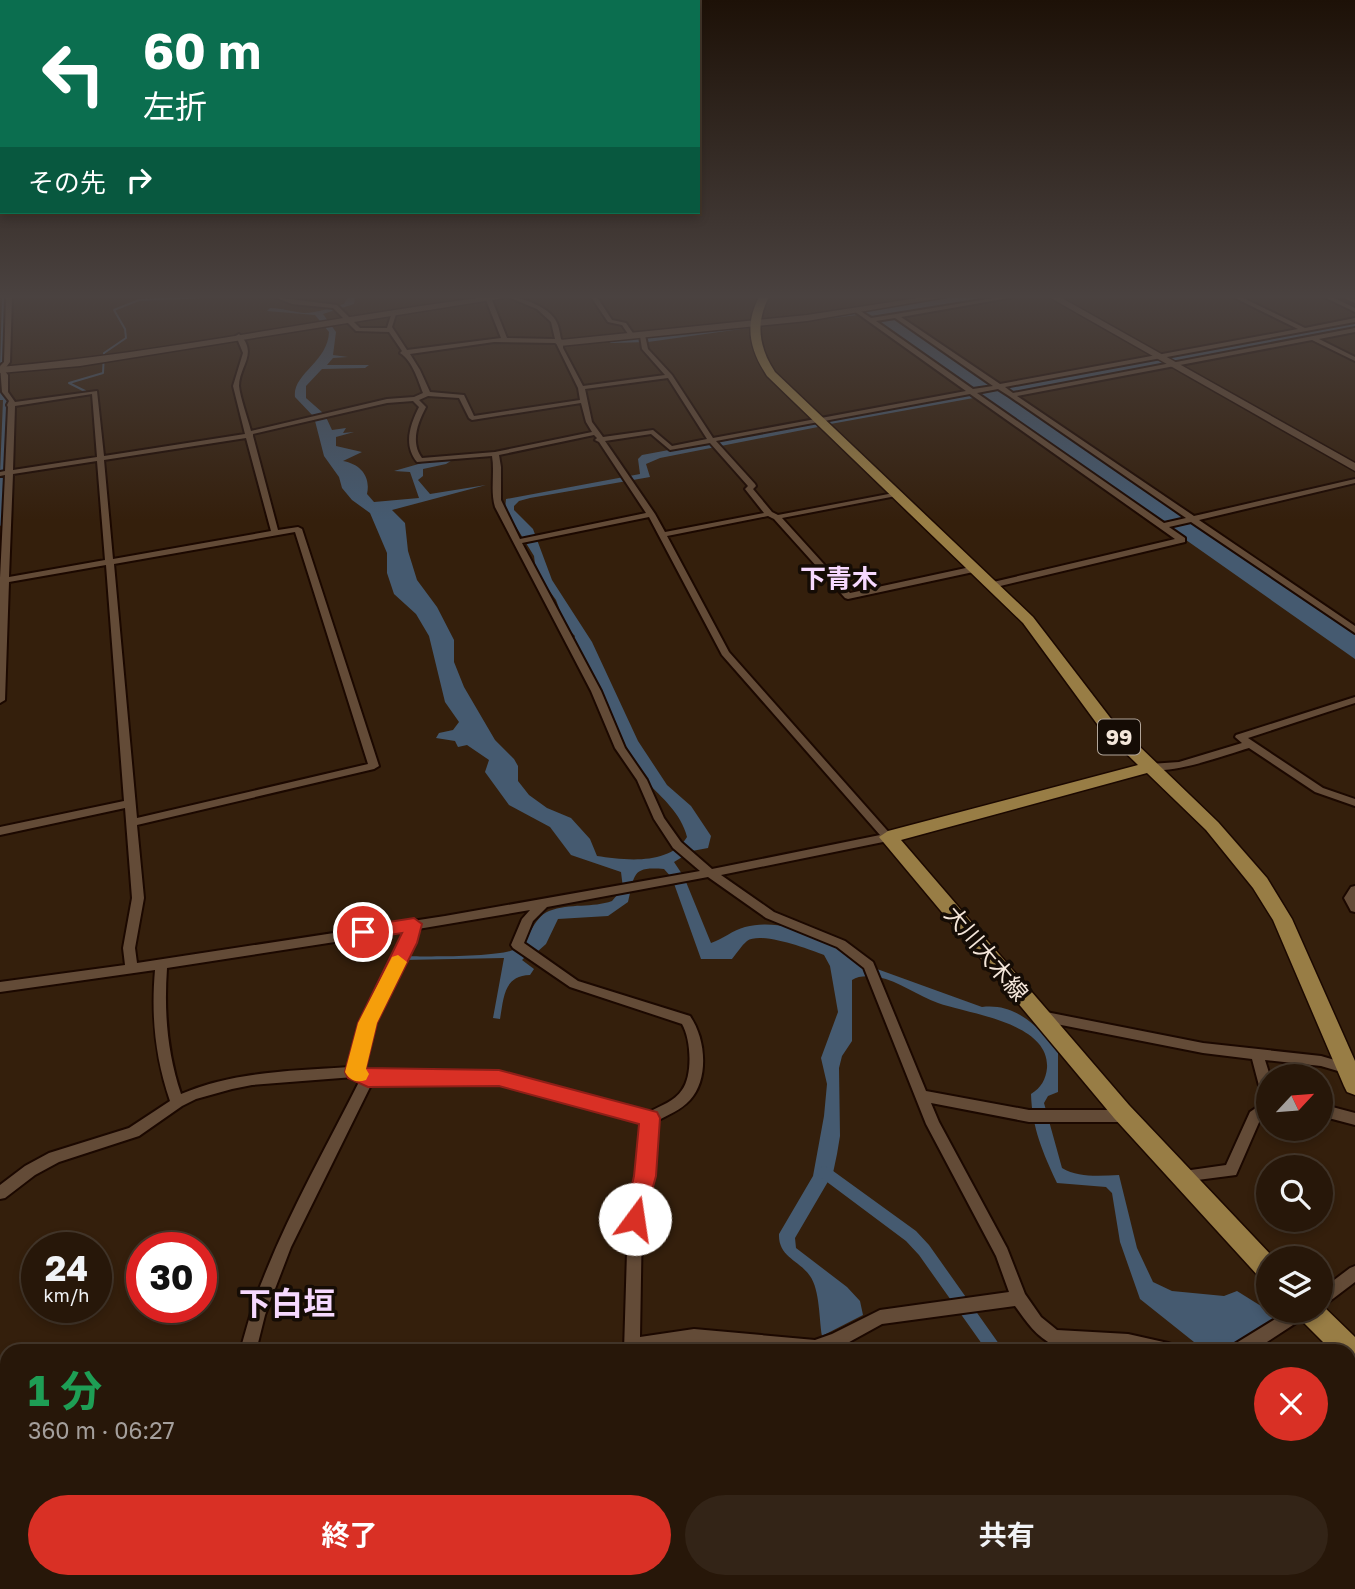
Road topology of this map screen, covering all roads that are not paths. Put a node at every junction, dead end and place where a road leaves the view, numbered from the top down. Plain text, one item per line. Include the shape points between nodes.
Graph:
1 (1, 371) edge
2 (240, 371) edge
3 (417, 371) edge
4 (573, 371) edge
5 (666, 371) edge
6 (769, 371) edge
7 (944, 371) edge
8 (974, 371) edge
9 (1083, 371) edge
10 (1138, 371) edge
11 (1184, 371) edge
12 (670, 376) junction
13 (997, 387) junction
14 (581, 388) junction
15 (973, 392) junction
16 (427, 394) junction
17 (1010, 394) junction
18 (415, 399) junction
19 (584, 401) junction
20 (10, 405) junction
21 (823, 424) junction
22 (250, 434) junction
23 (597, 436) junction
24 (714, 443) junction
25 (495, 454) junction
26 (100, 458) junction
27 (1355, 468) edge
28 (5, 473) edge
29 (1355, 481) edge
30 (896, 494) junction
31 (651, 514) junction
32 (773, 515) junction
33 (1190, 519) junction
34 (1163, 526) junction
35 (275, 532) junction
36 (662, 535) junction
37 (518, 542) junction
38 (108, 562) junction
39 (975, 569) junction
40 (2, 580) edge
41 (992, 585) junction
42 (1355, 630) edge
43 (0, 700) edge
44 (1355, 700) edge
45 (1250, 744) junction
46 (1150, 767) junction
47 (130, 803) junction
48 (1355, 803) edge
49 (133, 822) junction
50 (0, 831) edge
51 (888, 837) junction
52 (710, 873) junction
53 (1355, 890) edge
54 (544, 903) junction
55 (1355, 908) edge
56 (414, 924) junction
57 (161, 967) junction
58 (132, 969) junction
59 (0, 987) edge
60 (1039, 1015) junction
61 (1257, 1054) junction
62 (1260, 1064) edge
63 (1351, 1070) edge
64 (361, 1075) junction
65 (1355, 1086) edge
66 (922, 1096) junction
67 (177, 1102) junction
68 (1334, 1113) edge
69 (1256, 1115) edge
70 (1125, 1116) junction
71 (650, 1118) junction
72 (1355, 1119) edge
73 (1179, 1177) junction
74 (0, 1193) edge
75 (1256, 1257) edge
76 (1355, 1273) edge
77 (1333, 1290) edge
78 (1019, 1298) junction
79 (1282, 1323) edge
80 (1321, 1323) edge
81 (250, 1344) edge
82 (632, 1344) edge
83 (656, 1344) edge
84 (775, 1344) edge
85 (826, 1344) edge
86 (1137, 1344) edge
87 (1250, 1344) edge
88 (1343, 1344) edge

1 - 20 street
2 - 22 street via 236,386
3 - 16 street
4 - 14 street
5 - 12 street
6 - 21 main road, 99
7 - 15 street
8 - 13 street
9 - 13 street
10 - 17 street
11 - 27 street
12 - 14 street
12 - 24 street
13 - 15 street
13 - 17 street
14 - 19 street
15 - 21 street
15 - 34 street
16 - 18 street
16 - 19 street via 462,396 472,418
17 - 33 street
18 - 22 street via 387,401
18 - 25 street via 423,407 414,419 417,458
19 - 23 street
20 - 26 street via 96,392
20 - 28 street
21 - 24 street
21 - 30 main road, 99
22 - 26 street
22 - 35 street
23 - 24 street via 650,432 670,448
23 - 25 street
23 - 31 street
24 - 32 street
25 - 37 street via 494,496
26 - 28 street
26 - 38 street
28 - 40 street
29 - 33 street
30 - 32 street
30 - 39 main road, 99
31 - 36 street
31 - 37 street
32 - 36 street
32 - 39 street via 848,596
33 - 34 street
33 - 42 street
34 - 41 street via 1182,540
35 - 38 street
35 - 49 street via 298,528 374,766
36 - 51 street via 725,653
37 - 52 street via 659,819 677,845
38 - 40 street
38 - 47 street
39 - 41 main road, 99
40 - 43 street
41 - 46 main road, 99 via 1044,637 1105,724
44 - 45 street via 1240,737
45 - 46 street via 1180,765
45 - 48 street via 1319,790
46 - 51 main road, 99
46 - 63 main road, 99 via 1212,826 1260,883 1282,919
47 - 49 street
47 - 50 street
49 - 58 street via 138,898 130,948
51 - 52 street
51 - 60 main road, 大川大木線
52 - 54 street
52 - 66 street via 770,915 819,932 862,957 879,987
53 - 55 street via 1350,898
54 - 56 street
54 - 71 street via 528,919 517,945 575,984 678,1016 692,1027 693,1081 687,1096
56 - 57 street
56 - 64 street via 367,1023
57 - 58 street
57 - 67 street via 159,1032
58 - 59 street
60 - 61 street via 1203,1048
60 - 70 main road, 大川大木線
61 - 62 street
61 - 63 street via 1321,1061
63 - 65 main road, 99
64 - 67 street via 248,1079
64 - 71 street via 499,1078
64 - 81 street via 288,1234
66 - 70 street via 1029,1116
66 - 78 street
67 - 74 street via 165,1115 134,1132 30,1169
68 - 72 street
69 - 73 street via 1231,1171
70 - 73 main road, 大川大木線
71 - 82 street via 645,1176 635,1219
73 - 75 main road, 大川大木線
76 - 77 street
78 - 85 street via 880,1317
78 - 86 street via 1054,1337
79 - 87 street
80 - 88 main road
83 - 84 street via 694,1336

